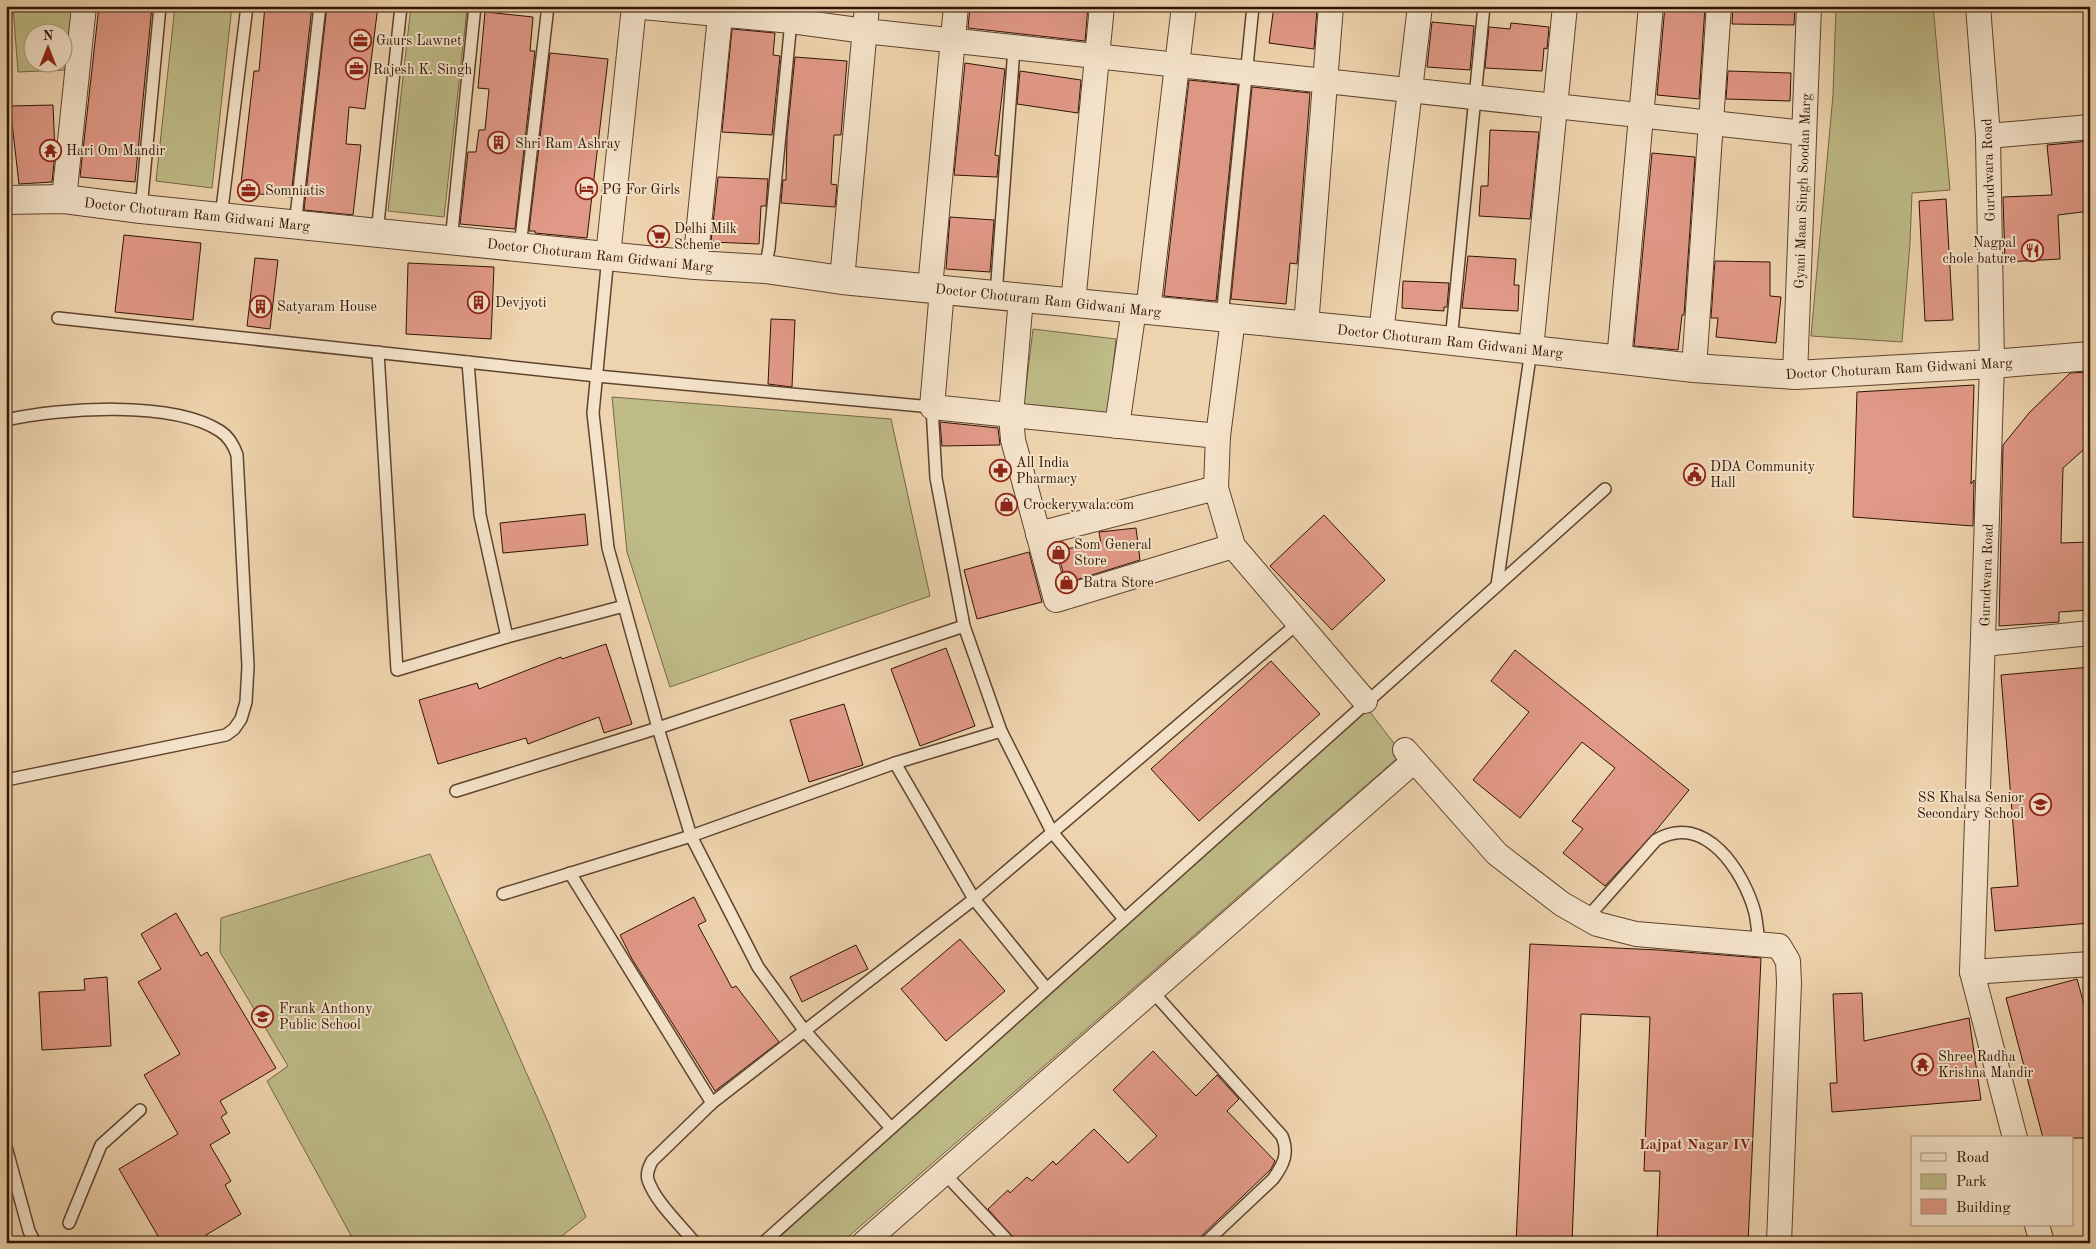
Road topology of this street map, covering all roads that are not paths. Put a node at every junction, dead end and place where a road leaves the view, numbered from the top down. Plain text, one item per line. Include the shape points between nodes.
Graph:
1 (84, 6) edge
2 (160, 6) edge
3 (247, 6) edge
4 (320, 6) edge
5 (401, 6) edge
6 (475, 6) edge
7 (548, 6) edge
8 (634, 6) edge
9 (867, 6) edge
10 (956, 6) edge
11 (1102, 6) edge
12 (1184, 6) edge
13 (1252, 6) edge
14 (1331, 6) edge
15 (1420, 6) edge
16 (1484, 6) edge
17 (1565, 6) edge
18 (1651, 6) edge
19 (1719, 6) edge
20 (1809, 6) edge
21 (1978, 6) edge
22 (720, 11) edge
23 (791, 21) junction
24 (865, 31) junction
25 (952, 41) junction
26 (1014, 48) junction
27 (1097, 56) junction
28 (1177, 65) junction
29 (1246, 72) junction
30 (1325, 81) junction
31 (1410, 90) junction
32 (1475, 97) junction
33 (1555, 106) junction
34 (1641, 115) junction
35 (1711, 123) junction
36 (2090, 127) edge
37 (1804, 133) junction
38 (1988, 136) junction
39 (6, 200) edge
40 (64, 200) junction
41 (141, 209) junction
42 (221, 217) junction
43 (295, 225) junction
44 (377, 233) junction
45 (451, 241) junction
46 (520, 247) junction
47 (608, 256) junction
48 (695, 265) junction
49 (765, 269) junction
50 (842, 280) junction
51 (936, 289) junction
52 (1009, 296) junction
53 (1073, 303) junction
54 (1141, 310) junction
55 (58, 318) dead end
56 (1227, 318) junction
57 (1306, 326) junction
58 (1381, 333) junction
59 (1451, 341) junction
60 (1531, 349) junction
61 (378, 352) junction
62 (2090, 356) edge
63 (1618, 360) junction
64 (468, 362) junction
65 (1992, 364) junction
66 (1694, 368) junction
67 (1794, 375) junction
68 (596, 376) junction
69 (932, 407) junction
70 (1011, 415) junction
71 (6, 420) edge
72 (1117, 426) junction
73 (1218, 436) junction
74 (1216, 488) junction
75 (1605, 488) dead end
76 (1038, 534) junction
77 (1233, 546) junction
78 (1497, 586) junction
79 (624, 606) junction
80 (1297, 624) junction
81 (964, 626) junction
82 (2090, 633) edge
83 (507, 637) junction
84 (1984, 644) junction
85 (1365, 701) junction
86 (658, 728) junction
87 (1001, 731) junction
88 (896, 763) junction
89 (6, 780) edge
90 (456, 791) dead end
91 (1052, 832) junction
92 (691, 836) junction
93 (570, 873) junction
94 (503, 894) dead end
95 (974, 899) junction
96 (1587, 918) junction
97 (1124, 919) junction
98 (1759, 944) junction
99 (2090, 964) edge
100 (1972, 972) junction
101 (1046, 988) junction
102 (1152, 991) junction
103 (804, 1030) junction
104 (712, 1103) junction
105 (140, 1110) dead end
106 (891, 1128) junction
107 (2014, 1136) edge
108 (6, 1147) edge
109 (944, 1173) junction
110 (69, 1223) dead end
111 (2037, 1226) edge
112 (35, 1243) edge
113 (695, 1243) edge
114 (763, 1243) edge
115 (864, 1243) edge
116 (1010, 1243) edge
117 (1205, 1243) edge
118 (1779, 1243) edge
119 (2042, 1243) edge

1 - 40 street
2 - 41 lane
3 - 42 lane
4 - 43 lane
5 - 44 lane
6 - 45 lane
7 - 46 lane
8 - 22 street
8 - 47 street
9 - 24 street
10 - 25 street
11 - 27 street
12 - 28 street
13 - 29 lane
14 - 30 street
15 - 31 street
16 - 32 lane
17 - 33 street
18 - 34 street
19 - 35 street
20 - 37 street, Gyani Maan Singh Soodan Marg
21 - 38 street, Gurudwara Road
22 - 23 street
22 - 48 street
23 - 24 street
23 - 49 lane
24 - 25 street
24 - 50 street
25 - 26 street
25 - 51 street
26 - 27 street
26 - 52 lane
27 - 28 street
27 - 53 street
28 - 29 street
28 - 54 street
29 - 30 street
29 - 56 lane
30 - 31 street
30 - 57 street
31 - 32 street
31 - 58 street
32 - 33 street
32 - 59 lane
33 - 34 street
33 - 60 street
34 - 35 street
34 - 63 street
35 - 37 street
35 - 66 street
36 - 38 street
37 - 67 street, Gyani Maan Singh Soodan Marg
38 - 65 street, Gurudwara Road
39 - 40 street, Doctor Choturam Ram Gidwani Marg
40 - 41 street, Doctor Choturam Ram Gidwani Marg
41 - 42 street, Doctor Choturam Ram Gidwani Marg
42 - 43 street, Doctor Choturam Ram Gidwani Marg
43 - 44 street, Doctor Choturam Ram Gidwani Marg
44 - 45 street, Doctor Choturam Ram Gidwani Marg
45 - 46 street, Doctor Choturam Ram Gidwani Marg
46 - 47 street, Doctor Choturam Ram Gidwani Marg
47 - 48 street, Doctor Choturam Ram Gidwani Marg
47 - 68 lane
48 - 49 street, Doctor Choturam Ram Gidwani Marg
49 - 50 street, Doctor Choturam Ram Gidwani Marg
50 - 51 street, Doctor Choturam Ram Gidwani Marg
51 - 52 street, Doctor Choturam Ram Gidwani Marg
51 - 69 street
52 - 53 street, Doctor Choturam Ram Gidwani Marg
52 - 70 street
53 - 54 street, Doctor Choturam Ram Gidwani Marg
54 - 56 street, Doctor Choturam Ram Gidwani Marg
54 - 72 street
55 - 61 lane
56 - 57 street, Doctor Choturam Ram Gidwani Marg
56 - 73 street
57 - 58 street, Doctor Choturam Ram Gidwani Marg
58 - 59 street, Doctor Choturam Ram Gidwani Marg
59 - 60 street, Doctor Choturam Ram Gidwani Marg
60 - 63 street, Doctor Choturam Ram Gidwani Marg
60 - 78 lane
61 - 64 lane
61 - 83 lane via 397,670
62 - 65 street, Doctor Choturam Ram Gidwani Marg
63 - 66 street, Doctor Choturam Ram Gidwani Marg
64 - 68 lane
64 - 83 lane via 480,515
65 - 67 street, Doctor Choturam Ram Gidwani Marg
65 - 84 street, Gurudwara Road
66 - 67 street, Doctor Choturam Ram Gidwani Marg
68 - 69 lane
68 - 79 lane via 593,413 608,548
69 - 70 street
69 - 81 lane via 936,478
70 - 72 street
70 - 76 street via 1013,440
71 - 89 lane via 68,412 140,410 179,416 221,432 237,455 248,666 242,719 226,735
72 - 73 street
73 - 74 street
74 - 76 street
74 - 77 street
75 - 78 lane
76 - 77 street via 1056,600
77 - 80 street
78 - 85 lane
79 - 83 lane
79 - 86 lane
80 - 85 street
80 - 91 lane
81 - 86 lane
81 - 87 lane
82 - 84 street
84 - 100 street, Gurudwara Road
85 - 97 lane
86 - 90 lane
86 - 92 lane
87 - 88 lane
87 - 91 lane
88 - 92 lane
88 - 95 lane
91 - 95 lane
91 - 97 lane
92 - 93 lane
92 - 103 lane via 758,967
93 - 94 lane
93 - 104 lane
95 - 101 lane
95 - 103 lane
96 - 98 street via 1596,924 1636,934
96 - 98 lane via 1656,840 1664,835 1688,834 1712,842 1729,861 1755,912
96 - 102 street via 1562,904 1497,854 1409,756
97 - 101 lane
98 - 118 street via 1779,946 1788,961
99 - 100 street
100 - 107 street, Gurudwara Road
101 - 106 lane
102 - 109 street
102 - 117 lane via 1282,1136 1286,1146 1282,1167 1273,1179
103 - 104 lane
103 - 106 lane
104 - 113 lane via 652,1161 648,1172 648,1180 661,1202
105 - 110 lane via 101,1145
106 - 114 lane
108 - 112 lane
109 - 115 street
109 - 116 lane
111 - 119 street

